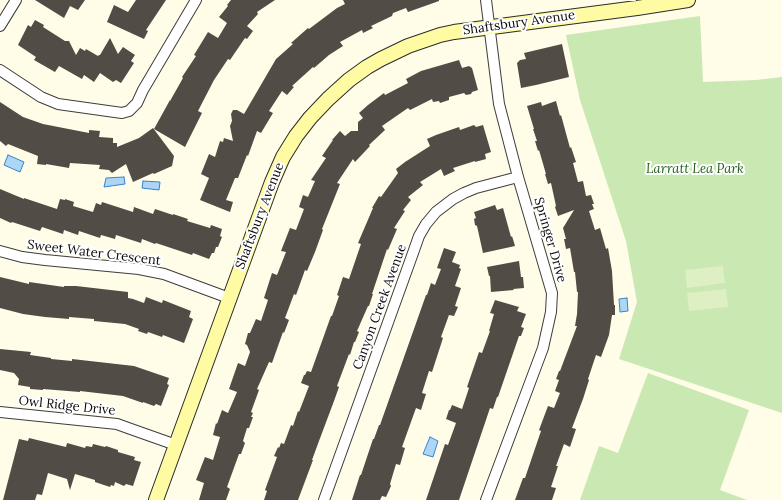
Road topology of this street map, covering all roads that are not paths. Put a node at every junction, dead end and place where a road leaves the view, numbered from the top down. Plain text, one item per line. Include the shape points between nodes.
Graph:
1 (16, 0) edge
2 (196, 0) edge
3 (486, 0) edge
4 (688, 0) edge
5 (636, 4) edge
6 (0, 26) edge
7 (489, 27) junction
8 (0, 70) edge
9 (518, 177) junction
10 (0, 251) edge
11 (229, 298) junction
12 (0, 412) edge
13 (176, 445) junction
14 (156, 500) edge
15 (324, 500) edge
16 (486, 500) edge

1 - 6 street
2 - 8 street via 137,103 129,111 122,113 58,104 41,97
3 - 7 street
4 - 5 street, Shaftsbury Avenue
5 - 7 street, Shaftsbury Avenue
7 - 9 street, Springer Drive via 499,104
7 - 11 street, Shaftsbury Avenue via 440,35 401,49 367,67 320,107 296,136 283,157 265,197
9 - 15 street, Canyon Creek Avenue via 464,193 436,212 426,224 419,236
9 - 16 street, Springer Drive via 552,293 551,312 544,348
10 - 11 street, Sweet Water Crescent via 22,257 164,274
11 - 13 street, Shaftsbury Avenue
12 - 13 street, Owl Ridge Drive via 117,424
13 - 14 street, Shaftsbury Avenue

